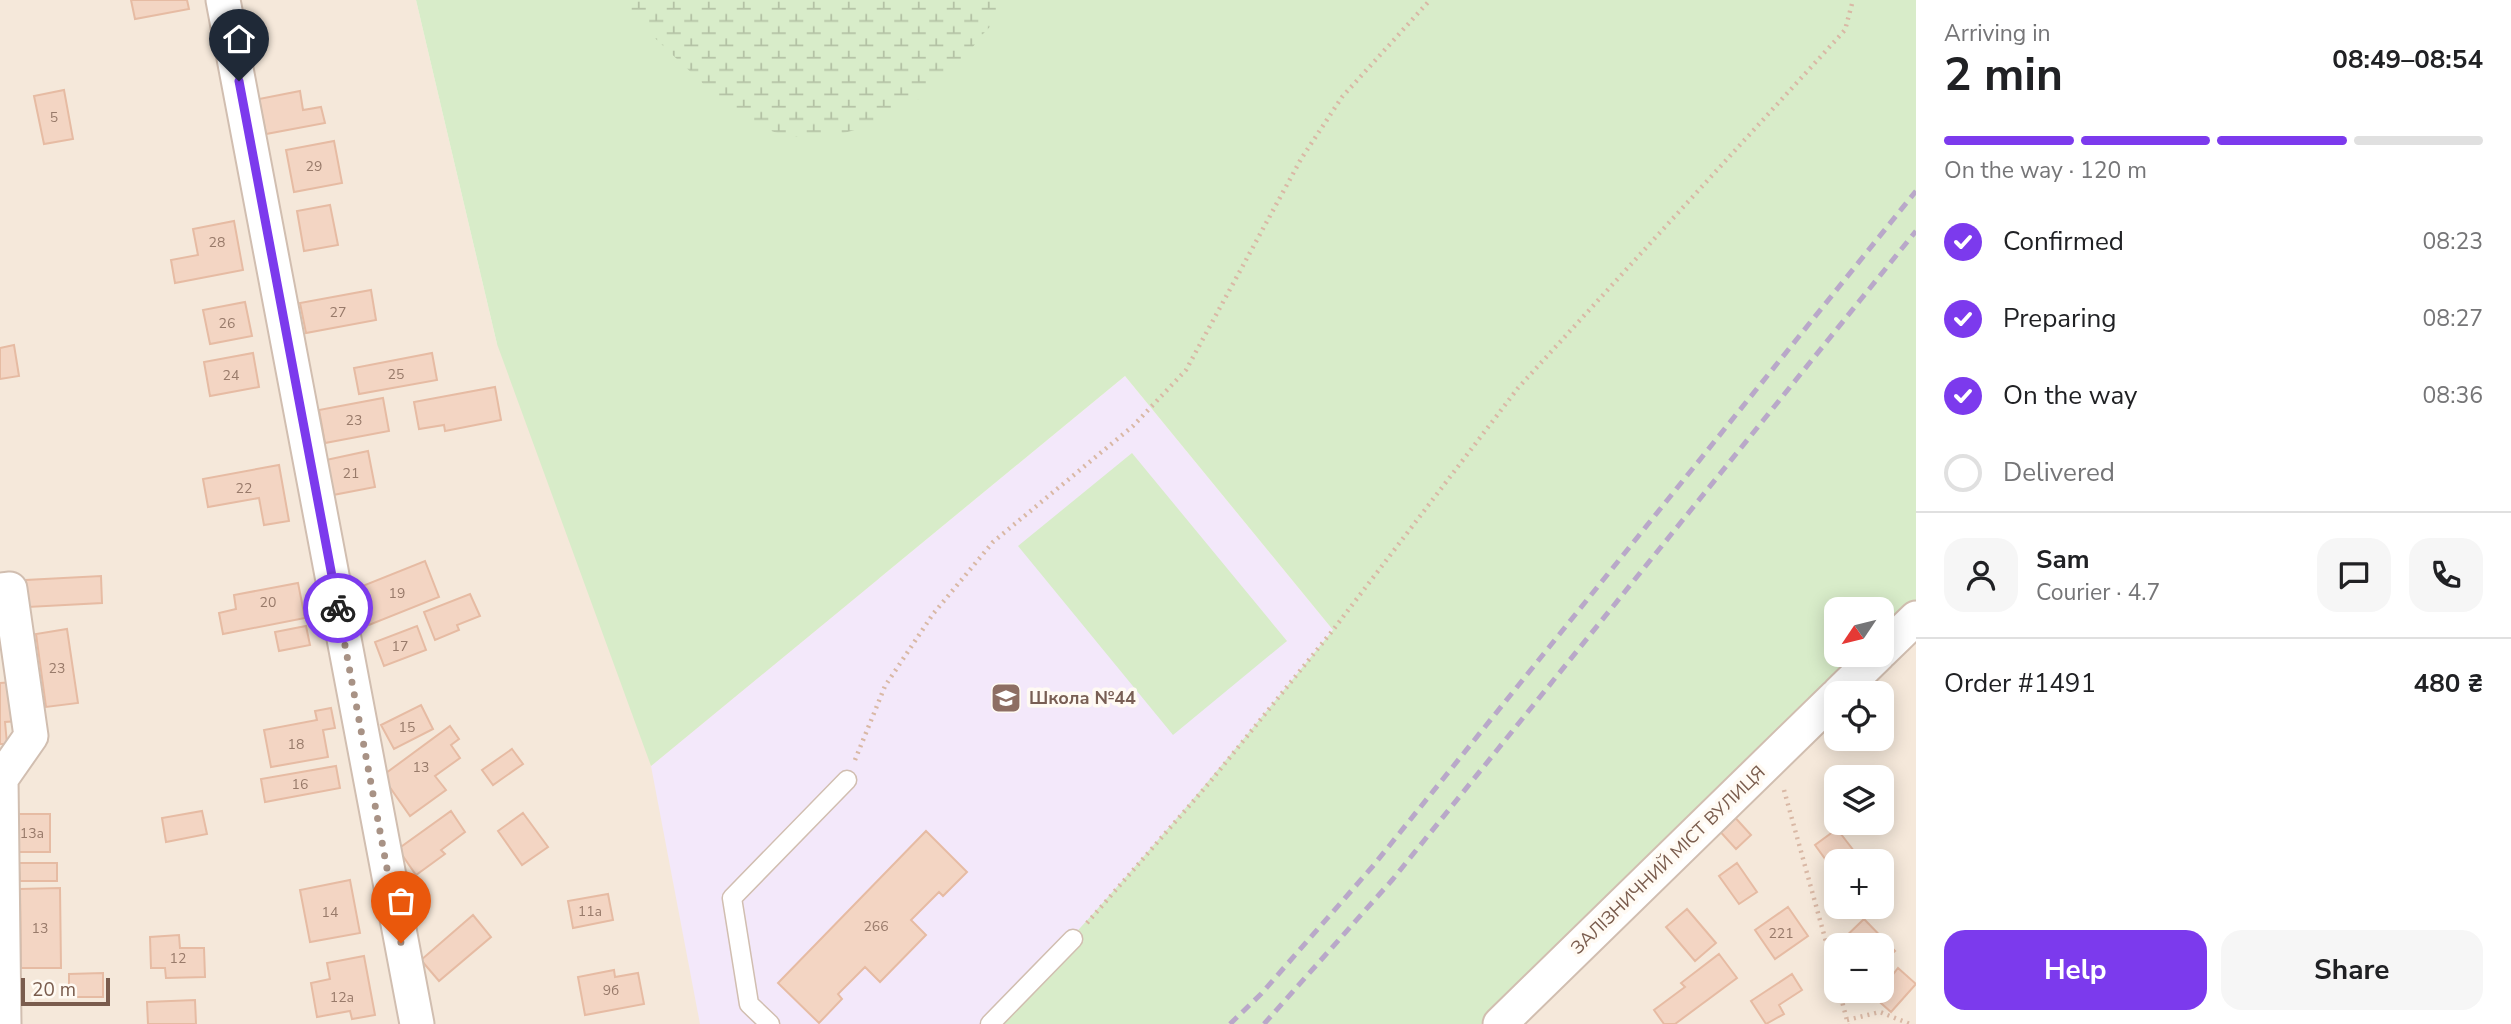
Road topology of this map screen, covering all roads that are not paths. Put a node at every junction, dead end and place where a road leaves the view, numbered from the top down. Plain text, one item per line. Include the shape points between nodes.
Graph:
1 (223, 0) edge
2 (0, 590) edge
3 (1916, 618) edge
4 (1894, 639) edge
5 (1866, 667) edge
6 (1851, 681) edge
7 (1824, 708) edge
8 (847, 780) road end
9 (1073, 939) road end
10 (4, 1024) edge
11 (416, 1024) edge
12 (770, 1024) edge
13 (990, 1024) edge
14 (1500, 1024) edge

1 - 11 street
2 - 10 street via 10,589 31,736 1,779
3 - 4 street, ЗАЛІЗНИЧНИЙ МІСТ ВУЛИЦЯ
5 - 6 street, ЗАЛІЗНИЧНИЙ МІСТ ВУЛИЦЯ
7 - 14 street, ЗАЛІЗНИЧНИЙ МІСТ ВУЛИЦЯ
8 - 12 lane via 732,898 749,1004
9 - 13 lane

